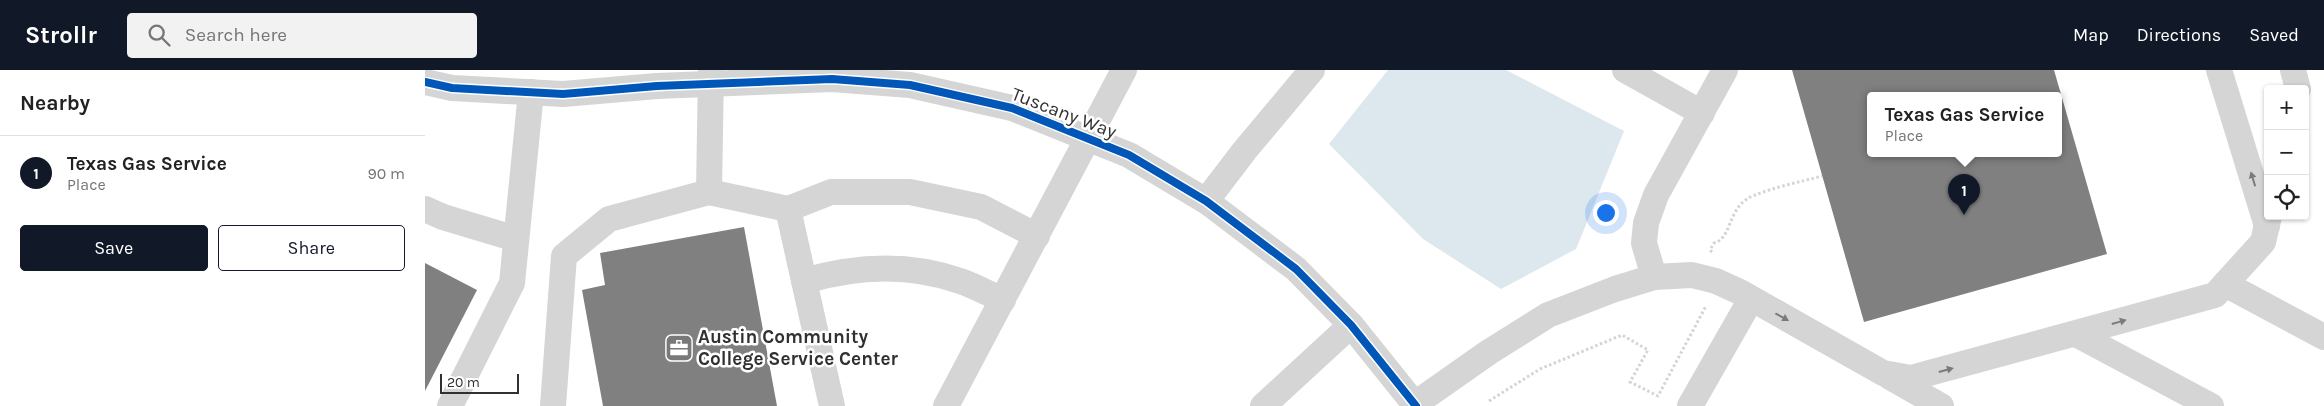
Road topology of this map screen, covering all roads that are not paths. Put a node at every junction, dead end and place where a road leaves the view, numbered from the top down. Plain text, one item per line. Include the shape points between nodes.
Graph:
1 (1124, 70) edge
2 (1312, 70) edge
3 (1625, 70) edge
4 (1725, 70) edge
5 (2219, 70) edge
6 (2293, 70) edge
7 (711, 77) edge
8 (425, 82) edge
9 (2297, 85) edge
10 (531, 92) junction
11 (1702, 113) junction
12 (1090, 138) junction
13 (709, 192) junction
14 (1206, 201) junction
15 (425, 209) edge
16 (788, 209) junction
17 (2268, 221) edge
18 (1037, 236) junction
19 (516, 239) junction
20 (1654, 277) junction
21 (804, 281) junction
22 (2225, 284) junction
23 (1746, 296) junction
24 (1003, 300) junction
25 (1351, 325) junction
26 (2076, 334) junction
27 (2324, 337) edge
28 (1883, 373) junction
29 (1416, 405) edge
30 (450, 406) edge
31 (553, 406) edge
32 (832, 406) edge
33 (946, 406) edge
34 (1263, 406) edge
35 (1690, 406) edge
36 (1941, 406) edge
37 (2211, 406) edge

1 - 12 street
2 - 14 street
3 - 11 street
4 - 11 street
17 -> 5 street
6 - 9 street
7 - 10 street, Tuscany Way via 657,86 563,94
7 - 12 street, Tuscany Way via 832,79 910,85 1012,108
7 - 13 street
8 - 10 street, Tuscany Way via 453,88
10 - 19 street
11 - 20 street via 1646,223 1644,243
12 - 14 street, Tuscany Way via 1129,155
12 - 18 street
13 - 16 street
13 - 31 street via 609,219 564,256
14 - 25 street, Tuscany Way via 1295,269
15 - 19 street
16 - 18 street via 831,192 910,192 981,207
16 - 21 street
17 - 22 street via 2263,242
18 - 24 street
19 - 30 street via 512,283
20 - 23 street via 1692,275 1716,281
20 - 29 street via 1548,315 1489,352
21 - 24 street via 839,271 907,268 960,281
21 - 32 street
26 -> 22 street via 2215,295
22 - 27 street
23 -> 28 street
23 - 35 street
24 - 33 street
25 - 29 street, Tuscany Way
25 - 34 street
28 -> 26 street via 1911,378
26 - 37 street
28 - 36 street

